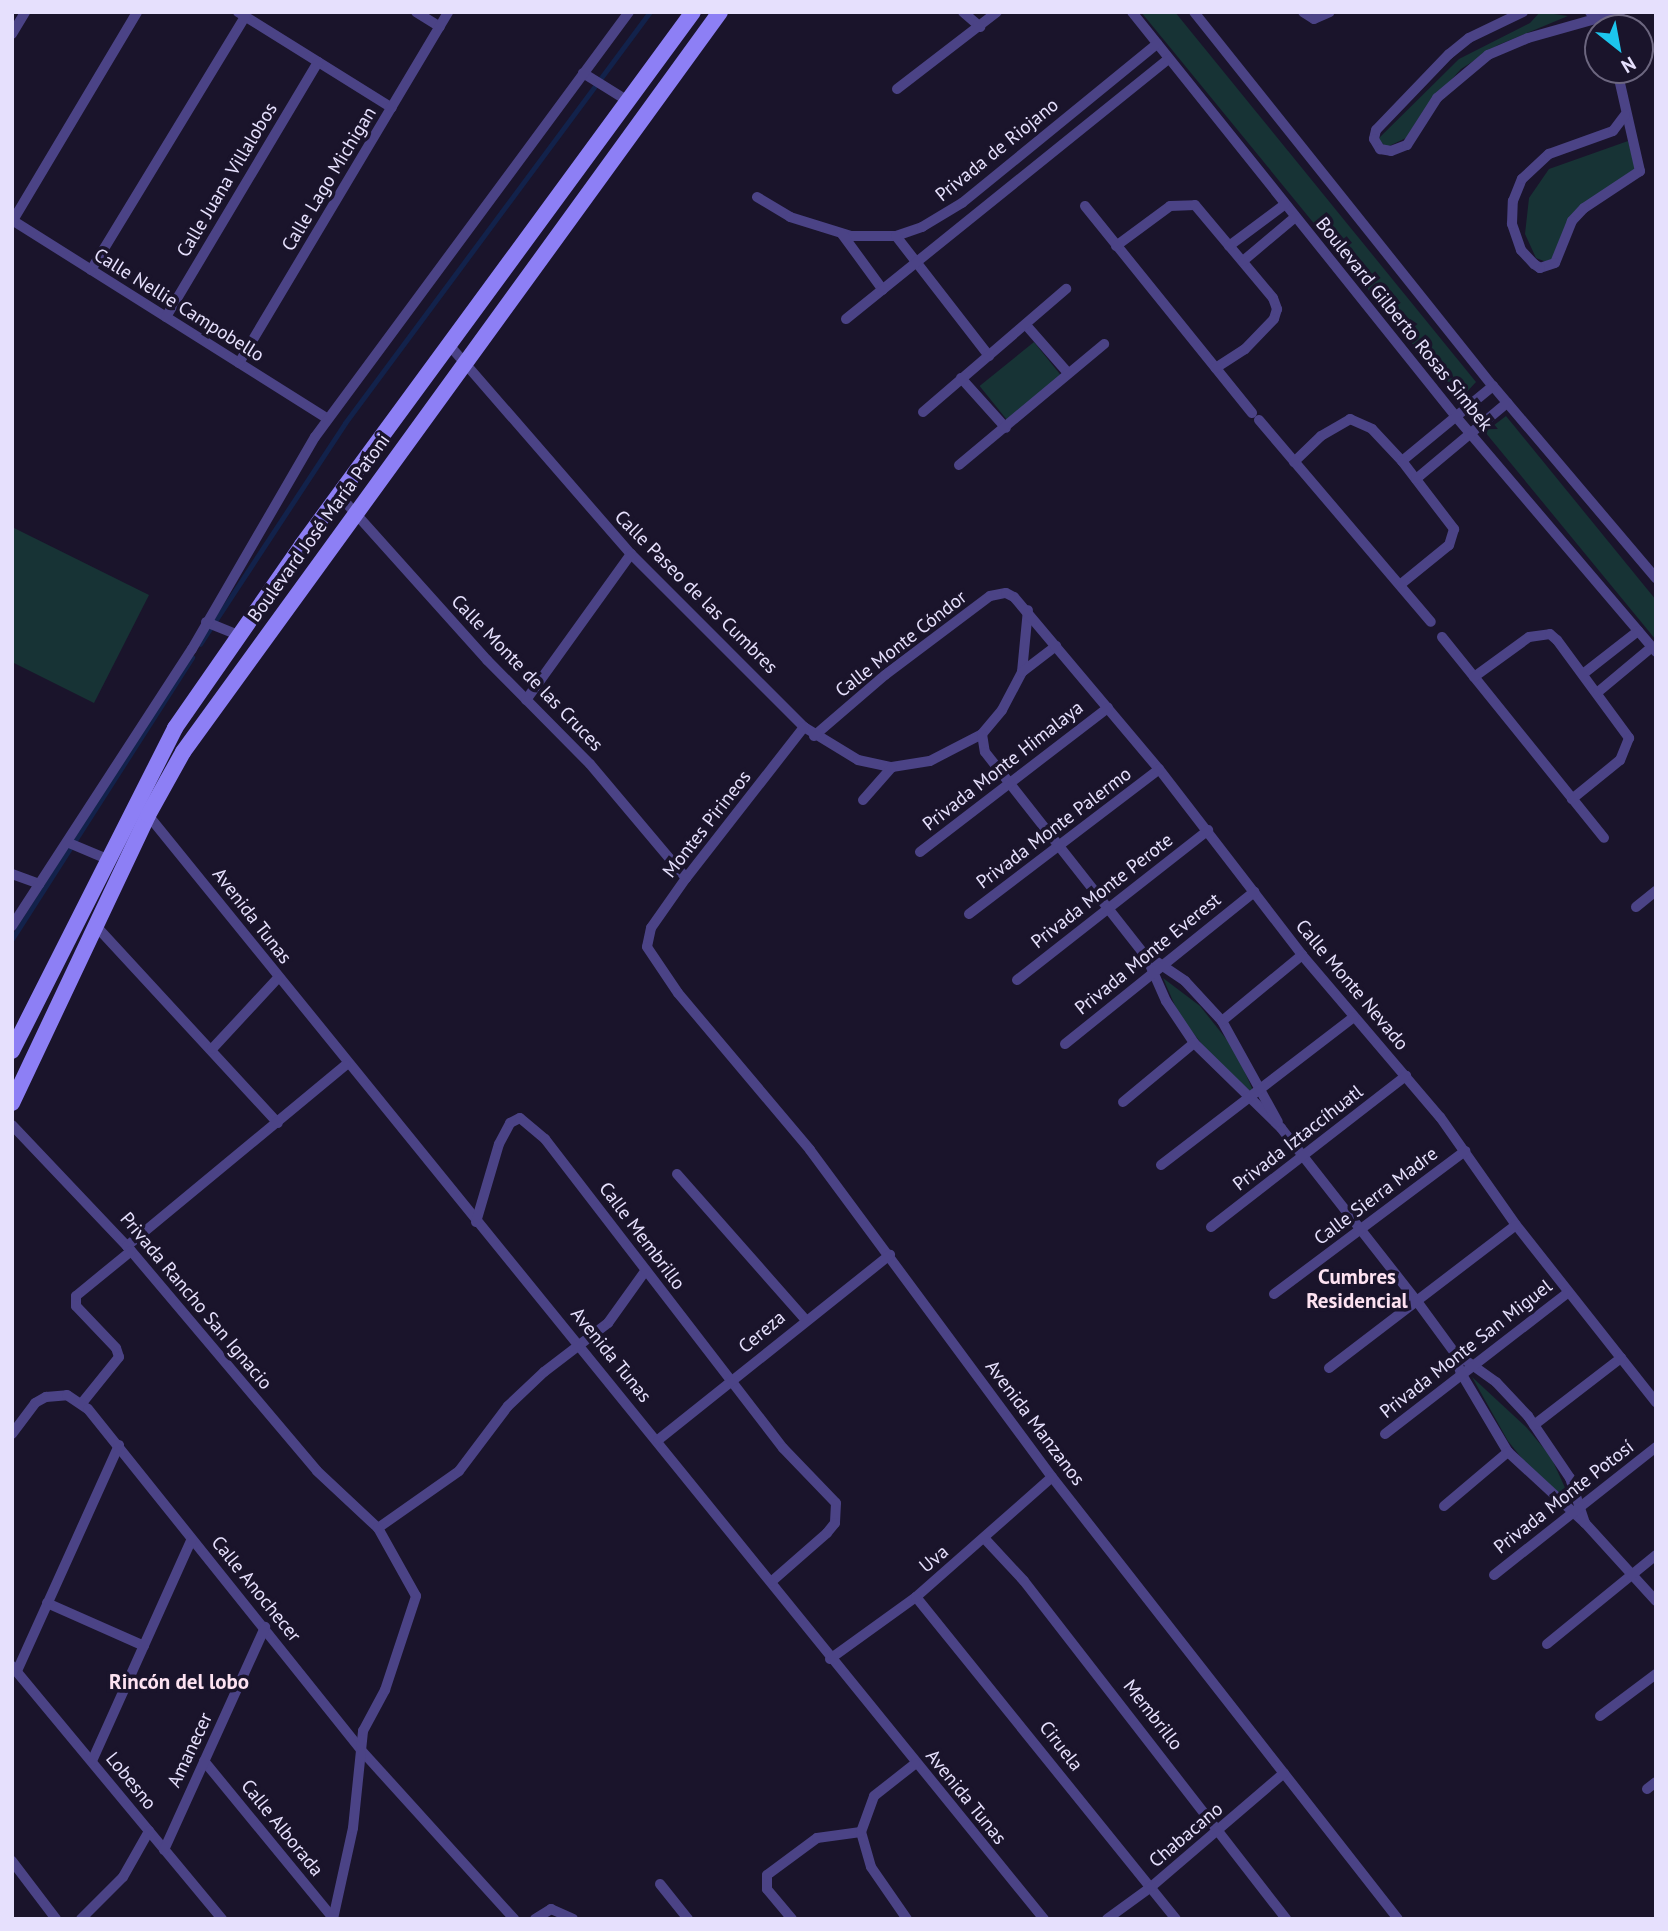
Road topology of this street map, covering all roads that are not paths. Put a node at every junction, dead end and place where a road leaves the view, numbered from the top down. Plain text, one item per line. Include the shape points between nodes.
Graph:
1 (25, 12) edge
2 (137, 12) edge
3 (416, 12) edge
4 (448, 12) edge
5 (629, 12) edge
6 (693, 12) edge
7 (720, 12) edge
8 (963, 12) edge
9 (997, 12) edge
10 (1132, 12) edge
11 (1194, 12) edge
12 (1303, 12) edge
13 (1330, 12) edge
14 (1523, 12) edge
15 (242, 14) edge
16 (440, 27) junction
17 (980, 27) junction
18 (1584, 27) edge
19 (12, 34) edge
20 (1157, 44) junction
21 (1168, 59) junction
22 (318, 62) junction
23 (588, 76) junction
24 (1619, 84) edge
25 (897, 89) dead end
26 (1096, 92) junction
27 (628, 101) junction
28 (1107, 107) junction
29 (392, 108) junction
30 (1625, 115) junction
31 (1018, 156) junction
32 (1031, 171) junction
33 (757, 197) dead end
34 (1284, 205) junction
35 (1085, 206) dead end
36 (1294, 218) junction
37 (13, 221) edge
38 (842, 234) junction
39 (896, 236) junction
40 (1116, 246) junction
41 (1229, 246) junction
42 (1243, 261) junction
43 (915, 265) junction
44 (91, 270) junction
45 (1066, 289) dead end
46 (883, 290) junction
47 (166, 317) junction
48 (846, 319) dead end
49 (1026, 325) junction
50 (1104, 344) dead end
51 (450, 346) junction
52 (989, 356) junction
53 (465, 362) junction
54 (239, 363) junction
55 (1216, 368) junction
56 (1068, 373) junction
57 (961, 379) junction
58 (1493, 386) junction
59 (1507, 402) junction
60 (923, 412) dead end
61 (1457, 418) junction
62 (328, 419) junction
63 (1006, 428) junction
64 (1470, 433) junction
65 (1402, 461) junction
66 (1294, 462) junction
67 (959, 465) dead end
68 (1416, 479) junction
69 (339, 495) junction
70 (357, 514) junction
71 (631, 554) junction
72 (1656, 578) edge
73 (1401, 584) junction
74 (1013, 597) joint
75 (1028, 610) junction
76 (207, 622) junction
77 (1431, 622) dead end
78 (1638, 631) junction
79 (239, 635) junction
80 (1442, 637) dead end
81 (1056, 646) junction
82 (1654, 649) edge
83 (1022, 672) junction
84 (1583, 674) junction
85 (1474, 677) junction
86 (1598, 692) junction
87 (526, 700) junction
88 (1108, 708) junction
89 (803, 727) junction
90 (982, 734) junction
91 (814, 736) junction
92 (967, 745) junction
93 (985, 752) junction
94 (892, 766) junction
95 (1160, 769) junction
96 (1010, 784) junction
97 (1572, 799) junction
98 (863, 800) dead end
99 (148, 815) junction
100 (1208, 830) junction
101 (1604, 838) dead end
102 (70, 844) junction
103 (1059, 846) junction
104 (920, 852) dead end
105 (107, 859) junction
106 (12, 874) edge
107 (686, 878) junction
108 (39, 884) junction
109 (1656, 891) edge
110 (1254, 892) junction
111 (1636, 907) dead end
112 (1109, 908) junction
113 (969, 914) dead end
114 (12, 926) edge
115 (96, 926) junction
116 (647, 947) joint
117 (1303, 955) junction
118 (1157, 968) junction
119 (278, 978) junction
120 (1017, 980) dead end
121 (1354, 1017) junction
122 (1222, 1021) junction
123 (1194, 1043) junction
124 (16, 1044) edge
125 (1065, 1044) dead end
126 (39, 1047) junction
127 (212, 1049) junction
128 (346, 1065) junction
129 (1406, 1076) junction
130 (1263, 1090) junction
131 (1250, 1100) junction
132 (1123, 1102) dead end
133 (12, 1103) edge
134 (278, 1123) junction
135 (12, 1125) edge
136 (1281, 1128) junction
137 (1465, 1151) junction
138 (1303, 1157) junction
139 (1161, 1165) dead end
140 (677, 1174) dead end
141 (475, 1222) junction
142 (1516, 1225) junction
143 (1211, 1227) dead end
144 (1362, 1230) junction
145 (129, 1248) junction
146 (890, 1255) junction
147 (646, 1270) junction
148 (1569, 1292) junction
149 (1274, 1294) dead end
150 (1416, 1300) junction
151 (805, 1320) junction
152 (581, 1345) junction
153 (1454, 1352) junction
154 (1621, 1358) junction
155 (1474, 1364) junction
156 (1329, 1368) dead end
157 (1461, 1373) junction
158 (732, 1379) junction
159 (1656, 1402) edge
160 (82, 1403) junction
161 (1534, 1425) junction
162 (12, 1434) edge
163 (1385, 1434) dead end
164 (659, 1440) junction
165 (119, 1445) junction
166 (1656, 1447) edge
167 (1508, 1451) junction
168 (1052, 1477) junction
169 (1444, 1506) dead end
170 (1577, 1511) junction
171 (378, 1528) junction
172 (192, 1539) junction
173 (985, 1539) junction
174 (1656, 1555) edge
175 (1631, 1574) junction
176 (1494, 1575) dead end
177 (771, 1582) junction
178 (916, 1597) junction
179 (1656, 1601) edge
180 (47, 1604) junction
181 (265, 1627) junction
182 (1547, 1644) dead end
183 (144, 1646) junction
184 (830, 1659) junction
185 (15, 1668) edge
186 (1656, 1674) edge
187 (1600, 1716) dead end
188 (361, 1750) junction
189 (92, 1761) junction
190 (204, 1761) junction
191 (916, 1763) junction
192 (1284, 1773) junction
193 (149, 1831) junction
194 (1218, 1831) junction
195 (861, 1832) junction
196 (164, 1850) junction
197 (12, 1861) edge
198 (660, 1884) dead end
199 (1151, 1887) junction
200 (333, 1918) edge
201 (56, 1919) edge
202 (81, 1919) edge
203 (222, 1919) edge
204 (514, 1919) edge
205 (535, 1919) edge
206 (573, 1919) edge
207 (688, 1919) edge
208 (792, 1919) edge
209 (907, 1919) edge
210 (1044, 1919) edge
211 (1107, 1919) edge
212 (1176, 1919) edge
213 (1286, 1919) edge
214 (1398, 1919) edge

1 - 19 street
2 - 37 street
3 - 16 street
4 - 16 street, Calle Lago Michigan
5 - 23 street
6 - 27 main road, Boulevard José María Patoni
7 - 53 main road, Boulevard José María Patoni
8 - 17 street
9 - 17 street
10 - 20 street, Boulevard Gilberto Rosas Simbek
11 - 58 street, Boulevard Gilberto Rosas Simbek
12 - 13 street via 1314,19
14 - 18 street via 1469,38 1449,54 1376,130 1374,139 1380,149 1391,151 1407,145 1437,98 1488,55 1528,38
15 - 22 street
15 - 44 street
16 - 29 street, Calle Lago Michigan
17 - 25 street
20 - 21 street, Boulevard Gilberto Rosas Simbek
20 - 26 street, Privada de Riojano
21 - 28 street, Privada de Riojano
21 - 34 street, Boulevard Gilberto Rosas Simbek
22 - 29 street
22 - 47 street, Calle Juana Villalobos
23 - 27 street
23 - 62 street
24 - 30 street
26 - 28 street
26 - 31 street, Privada de Riojano
27 - 51 main road, Boulevard José María Patoni
28 - 32 street, Privada de Riojano
29 - 54 street, Calle Lago Michigan
30 - 30 street via 1613,131 1549,154 1522,179 1513,201 1512,224 1521,250 1540,268 1555,263 1572,221 1584,208 1640,171
31 - 32 street
31 - 39 street, Privada de Riojano via 946,215
32 - 43 street, Privada de Riojano
33 - 38 street, Privada de Riojano via 790,217
34 - 36 street, Boulevard Gilberto Rosas Simbek
34 - 41 street
35 - 40 street
36 - 42 street
36 - 61 street, Boulevard Gilberto Rosas Simbek
37 - 44 street, Calle Nellie Campobello
38 - 39 street, Privada de Riojano
38 - 46 street
39 - 43 street
40 - 41 street via 1170,205 1184,203 1195,205
40 - 55 street
41 - 42 street
42 - 55 street via 1277,309 1263,332
43 - 46 street, Privada de Riojano
43 - 52 street
44 - 47 street, Calle Nellie Campobello
45 - 49 street
46 - 48 street, Privada de Riojano
47 - 54 street, Calle Nellie Campobello
49 - 52 street
49 - 56 street
50 - 56 street
51 - 53 street, Calle Paseo de las Cumbres
51 - 69 main road, Boulevard José María Patoni
52 - 57 street
53 - 70 main road, Boulevard José María Patoni
53 - 71 street, Calle Paseo de las Cumbres
54 - 62 street, Calle Nellie Campobello
55 - 66 street
56 - 63 street
57 - 60 street
57 - 63 street
58 - 59 street, Boulevard Gilberto Rosas Simbek
58 - 61 street
59 - 64 street
59 - 72 street, Boulevard Gilberto Rosas Simbek
61 - 64 street, Boulevard Gilberto Rosas Simbek
61 - 65 street
62 - 76 street
63 - 67 street
64 - 68 street
64 - 78 street, Boulevard Gilberto Rosas Simbek
65 - 66 street via 1372,429 1350,419 1321,436
65 - 68 street
66 - 73 street
68 - 73 street via 1450,519 1454,536
69 - 70 street, Calle Monte de las Cruces
69 - 79 main road, Boulevard José María Patoni
70 - 87 street, Calle Monte de las Cruces
70 - 99 main road, Boulevard José María Patoni via 211,712
71 - 87 street
71 - 89 street, Calle Paseo de las Cumbres
73 - 77 street
74 - 75 street, Calle Monte Nevado
74 - 91 street, Calle Monte Cóndor via 998,594 982,602
75 - 81 street, Calle Monte Nevado
75 - 83 street, Calle Paseo de las Cumbres
76 - 79 street
76 - 102 street
78 - 82 street, Boulevard Gilberto Rosas Simbek
78 - 84 street
79 - 105 main road, Boulevard José María Patoni via 160,752
80 - 85 street
81 - 83 street
81 - 88 street, Calle Monte Nevado
82 - 86 street
83 - 90 street, Calle Paseo de las Cumbres via 1002,710
84 - 85 street via 1557,640 1539,634 1517,643
84 - 86 street
85 - 97 street
86 - 97 street via 1622,726 1629,748
87 - 107 street, Calle Monte de las Cruces via 616,792
88 - 95 street, Calle Monte Nevado
88 - 96 street, Privada Monte Himalaya
89 - 91 street, Calle Paseo de las Cumbres
89 - 107 street, Montes Pirineos
90 - 92 street, Calle Paseo de las Cumbres
90 - 93 street
91 - 94 street, Calle Paseo de las Cumbres via 858,760
92 - 93 street
92 - 94 street, Calle Paseo de las Cumbres via 930,761
93 - 96 street
94 - 98 street
95 - 100 street, Calle Monte Nevado
95 - 103 street, Privada Monte Palermo
96 - 103 street
96 - 104 street, Privada Monte Himalaya
97 - 101 street
99 - 115 main road, Boulevard José María Patoni
99 - 119 street, Avenida Tunas
100 - 110 street, Calle Monte Nevado
100 - 112 street, Privada Monte Perote
102 - 105 street
102 - 108 street
103 - 112 street
103 - 113 street, Privada Monte Palermo
105 - 124 main road, Boulevard José María Patoni
106 - 108 street
107 - 116 street, Montes Pirineos via 651,928
108 - 114 street
109 - 111 street
110 - 117 street, Calle Monte Nevado
110 - 118 street, Privada Monte Everest
112 - 118 street
112 - 120 street, Privada Monte Perote
115 - 126 main road, Boulevard José María Patoni
115 - 127 street
116 - 146 street, Avenida Manzanos via 678,993 810,1150
117 - 121 street, Calle Monte Nevado
117 - 122 street
118 - 122 street via 1185,981
118 - 123 street
118 - 125 street, Privada Monte Everest
119 - 127 street
119 - 128 street, Avenida Tunas
121 - 129 street, Calle Monte Nevado
121 - 130 street
122 - 130 street
123 - 131 street
123 - 132 street
124 - 126 main road
126 - 133 main road, Boulevard José María Patoni
127 - 134 street
128 - 134 street
128 - 141 street, Avenida Tunas
129 - 137 street, Calle Monte Nevado
129 - 138 street, Privada Iztaccíhuatl
130 - 131 street
130 - 136 street
131 - 136 street
131 - 139 street
134 - 145 street
135 - 145 street, Privada Rancho San Ignacio
136 - 138 street
137 - 142 street, Calle Monte Nevado
137 - 144 street, Calle Sierra Madre
138 - 143 street, Privada Iztaccíhuatl
138 - 144 street
140 - 151 street
141 - 147 street, Calle Membrillo via 502,1136 510,1123 520,1118 545,1139
141 - 152 street, Avenida Tunas
142 - 148 street, Calle Monte Nevado
142 - 150 street
144 - 149 street, Calle Sierra Madre
144 - 150 street
145 - 160 street via 76,1296 76,1306 116,1348 119,1357
145 - 171 street, Privada Rancho San Ignacio via 349,1504
146 - 151 street, Cereza
146 - 168 street, Avenida Manzanos
147 - 152 street via 614,1317
147 - 158 street, Calle Membrillo
148 - 154 street, Calle Monte Nevado
148 - 155 street, Privada Monte San Miguel
150 - 153 street
150 - 156 street
151 - 158 street, Cereza
152 - 164 street, Avenida Tunas
152 - 171 street via 508,1406 459,1471
153 - 155 street
153 - 157 street
154 - 159 street, Calle Monte Nevado
154 - 161 street
155 - 157 street, Privada Monte San Miguel
155 - 161 street
157 - 163 street, Privada Monte San Miguel
157 - 167 street
158 - 164 street, Cereza
158 - 177 street via 778,1443 836,1503 835,1522 827,1533
160 - 162 street via 57,1395 29,1411
160 - 165 street, Calle Anochecer
161 - 170 street via 1570,1478
164 - 177 street, Avenida Tunas
165 - 172 street, Calle Anochecer
165 - 180 street
166 - 170 street, Privada Monte Potosí
167 - 169 street
167 - 170 street
168 - 173 street, Uva
168 - 192 street, Avenida Manzanos
170 - 175 street
170 - 176 street, Privada Monte Potosí
171 - 188 street via 416,1596 385,1690 363,1731
172 - 181 street, Calle Anochecer
172 - 183 street
173 - 178 street, Uva
173 - 194 street, Membrillo via 1024,1581
174 - 175 street
175 - 179 street
175 - 182 street
177 - 184 street, Avenida Tunas
178 - 184 street, Uva
178 - 199 street, Ciruela
180 - 183 street
180 - 185 street
181 - 188 street, Calle Anochecer
181 - 190 street, Amanecer
183 - 189 street
184 - 191 street, Avenida Tunas
185 - 189 street, Lobesno
186 - 187 street
188 - 200 street via 353,1828
188 - 204 street, Calle Anochecer
189 - 193 street, Lobesno
190 - 196 street, Amanecer
190 - 200 street, Calle Alborada
191 - 195 street via 874,1796
191 - 210 street, Avenida Tunas
192 - 194 street, Chabacano
192 - 214 street, Avenida Manzanos
193 - 196 street, Lobesno
193 - 202 street via 123,1877
194 - 199 street, Chabacano
194 - 213 street, Membrillo
195 - 208 street via 811,1841 766,1875 767,1889
195 - 209 street via 871,1867
196 - 203 street, Lobesno
197 - 201 street
198 - 207 street
199 - 211 street, Chabacano
199 - 212 street, Ciruela
205 - 206 street via 551,1909

